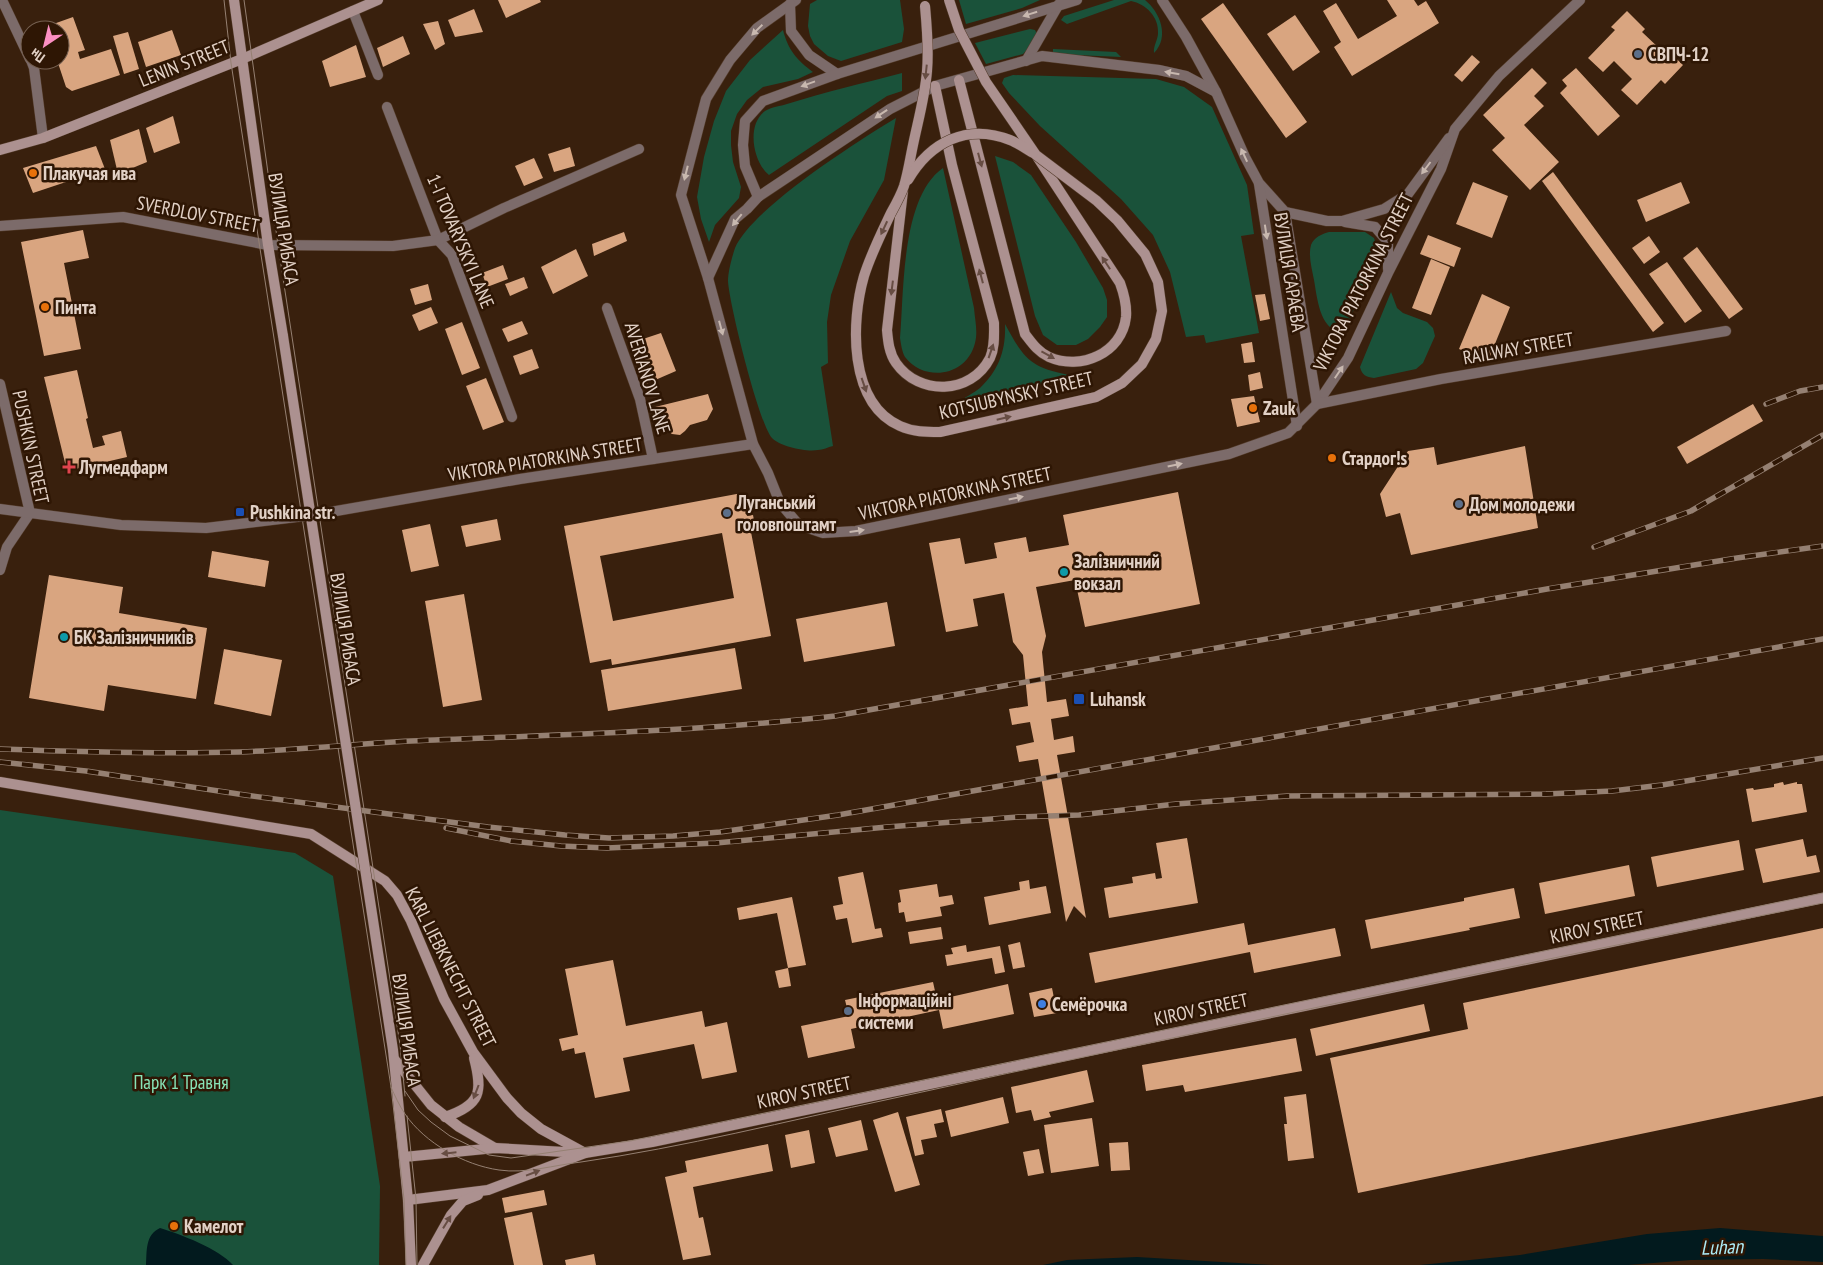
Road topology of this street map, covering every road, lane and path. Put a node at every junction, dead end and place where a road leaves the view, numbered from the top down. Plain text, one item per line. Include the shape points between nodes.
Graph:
1 (2, 0) edge
2 (234, 0) edge
3 (378, 0) edge
4 (924, 0) edge
5 (949, 0) edge
6 (1076, 0) edge
7 (1162, 0) edge
8 (1580, 0) edge
9 (793, 2) edge
10 (1059, 2) edge
11 (353, 11) junction
12 (20, 38) edge
13 (242, 60) junction
14 (1026, 61) junction
15 (34, 70) edge
16 (837, 74) junction
17 (378, 76) dead end
18 (959, 80) junction
19 (936, 86) junction
20 (1216, 92) junction
21 (387, 107) dead end
22 (1455, 129) junction
23 (43, 138) junction
24 (639, 149) dead end
25 (0, 150) edge
26 (1036, 155) junction
27 (1259, 183) junction
28 (904, 187) junction
29 (758, 197) junction
30 (1285, 212) junction
31 (1342, 221) junction
32 (0, 226) edge
33 (438, 240) junction
34 (268, 245) junction
35 (1388, 273) junction
36 (708, 278) junction
37 (607, 308) dead end
38 (1726, 331) dead end
39 (0, 384) edge
40 (1318, 404) junction
41 (512, 417) dead end
42 (1296, 426) junction
43 (753, 444) junction
44 (653, 459) junction
45 (0, 509) edge
46 (30, 512) junction
47 (4, 546) edge
48 (0, 570) edge
49 (0, 782) edge
50 (1823, 898) edge
51 (473, 1052) junction
52 (394, 1054) junction
53 (445, 1117) junction
54 (495, 1148) junction
55 (585, 1153) junction
56 (404, 1158) junction
57 (488, 1190) junction
58 (408, 1200) junction
59 (411, 1265) edge
60 (424, 1265) edge

1 - 12 street
2 - 13 street, ВУЛИЦЯ РИБАСА
3 - 11 street, LENIN STREET
4 -> 28 street, KOTSIUBYNSKY STREET, bridge via 927,70
5 - 26 street, KOTSIUBYNSKY STREET, bridge via 959,30 986,82
6 - 10 street
7 - 20 street
8 - 22 street, VIKTORA PIATORKINA STREET via 1499,76
9 - 16 street via 791,31 808,55
9 -> 36 street via 757,28 730,60 706,99 681,195
10 - 14 street
10 -> 16 street
11 - 13 street, LENIN STREET
11 - 17 street
13 - 23 street, LENIN STREET
13 - 34 street, ВУЛИЦЯ РИБАСА
14 - 18 street
20 -> 14 street via 1186,76 1159,70 1042,56
15 - 23 street
16 -> 29 street via 763,101 744,121 745,166
18 - 19 street
18 -> 26 street via 1025,334 1048,357 1064,362 1081,362 1097,357 1121,334 1126,318 1126,301 1120,283
28 -> 19 street via 887,330 889,347 895,362 918,383 950,387 966,382 980,372 995,341 994,323 952,165
19 -> 29 street via 890,108
27 -> 20 street
21 - 33 street, 1-I TOVARYSKYI LANE
22 -> 31 street via 1408,194 1384,209
22 - 35 street, VIKTORA PIATORKINA STREET via 1441,170
23 - 25 street, LENIN STREET
24 - 33 street, SVERDLOV STREET
26 - 28 street, bridge via 1011,140 994,135 960,136 938,145 924,157
28 -> 26 street, KOTSIUBYNSKY STREET, bridge via 872,254 864,277 857,318 855,349 861,376 868,397 881,414 912,430 940,432 1096,397 1122,383 1142,364 1156,339 1162,311 1158,282 1145,254 1117,220
27 - 30 street
27 -> 42 street, ВУЛИЦЯ САРАЄВА
29 -> 36 street via 735,219
30 - 31 street via 1327,222
30 - 40 street
31 - 35 street via 1375,228 1388,242
32 - 34 street, SVERDLOV STREET via 123,217
33 - 34 street, SVERDLOV STREET via 393,246
33 - 41 street, 1-I TOVARYSKYI LANE via 452,255
34 - 52 street, ВУЛИЦЯ РИБАСА, bridge
40 -> 35 street, VIKTORA PIATORKINA STREET via 1348,358
36 -> 43 street
37 - 44 street, AVERIANOV LANE via 640,399
38 - 40 street, RAILWAY STREET via 1441,379
39 - 46 street, PUSHKIN STREET
40 - 42 street, VIKTORA PIATORKINA STREET
43 -> 42 street, VIKTORA PIATORKINA STREET via 780,503 799,525 823,533 856,531 1229,454 1288,433
43 - 44 street, VIKTORA PIATORKINA STREET
44 - 46 street, VIKTORA PIATORKINA STREET via 313,515 206,528 121,525
45 - 46 street, VIKTORA PIATORKINA STREET
46 - 47 street, PUSHKIN STREET
47 - 48 street, PUSHKIN STREET
49 - 51 street, KARL LIEBKNECHT STREET via 311,834 385,882 397,895 444,999
50 - 55 street, KIROV STREET via 652,1142
51 -> 53 street via 480,1080 478,1090 463,1111
51 - 55 street, KARL LIEBKNECHT STREET via 521,1113 541,1129
52 - 53 street via 431,1106
52 - 56 street, ВУЛИЦЯ РИБАСА
53 - 54 street
54 - 55 street, KIROV STREET
54 -> 56 street, KIROV STREET
57 -> 55 street, KIROV STREET
56 - 58 street, ВУЛИЦЯ РИБАСА
57 - 58 street, KIROV STREET
60 -> 57 street via 451,1215 463,1201
58 - 59 street, ВУЛИЦЯ РИБАСА

